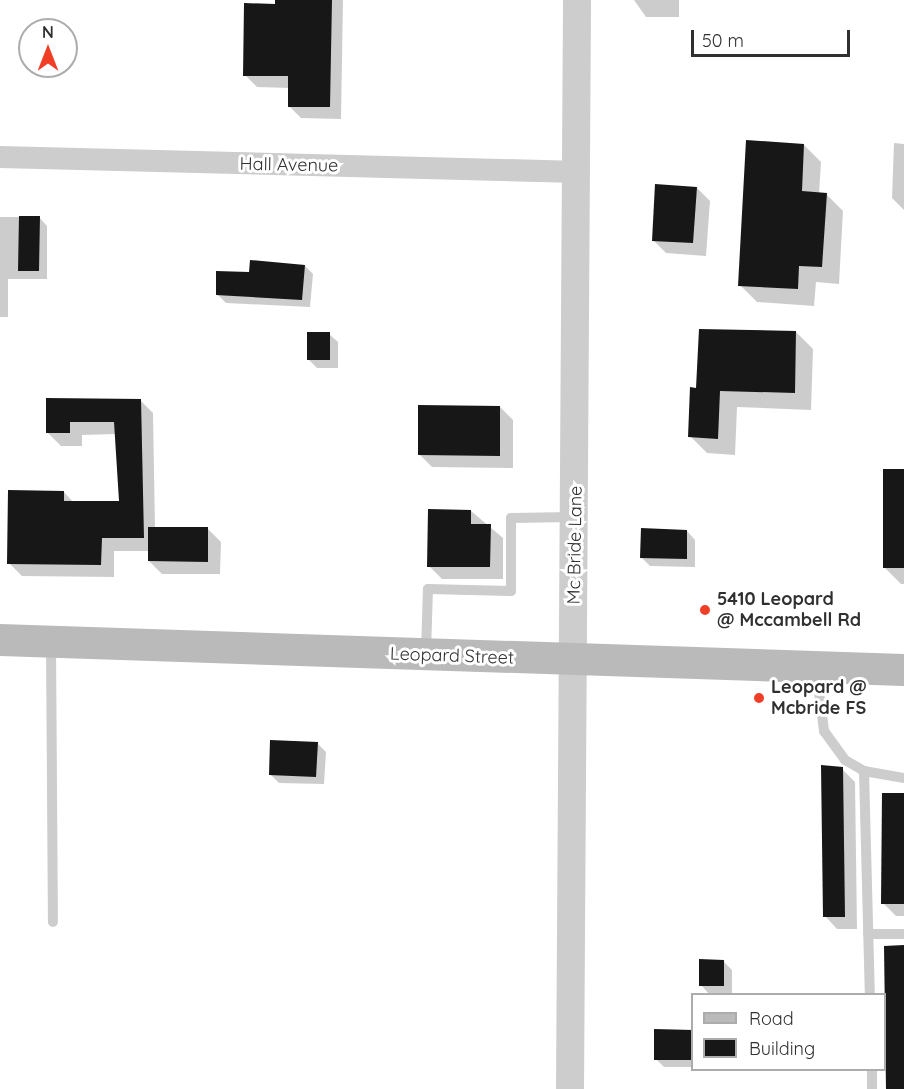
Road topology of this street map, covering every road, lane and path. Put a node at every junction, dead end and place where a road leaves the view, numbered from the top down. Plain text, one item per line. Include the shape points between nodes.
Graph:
1 (577, 0) edge
2 (0, 157) edge
3 (579, 172) junction
4 (576, 517) junction
5 (0, 640) edge
6 (51, 642) junction
7 (426, 655) junction
8 (574, 660) junction
9 (816, 666) junction
10 (904, 670) edge
11 (864, 771) junction
12 (904, 778) edge
13 (53, 922) dead end
14 (868, 934) junction
15 (904, 934) edge
16 (870, 993) edge
17 (872, 1071) edge
18 (570, 1089) edge
19 (872, 1089) edge

1 - 3 street, Mc Bride Lane
2 - 3 street, Hall Avenue
3 - 4 street, Mc Bride Lane
4 - 7 lane via 512,518 512,591 428,589
4 - 8 street, Mc Bride Lane
5 - 6 main road, Leopard Street
6 - 7 main road, Leopard Street
6 - 13 lane
7 - 8 main road, Leopard Street
8 - 9 main road, Leopard Street
8 - 18 street, Mc Bride Lane
9 - 10 main road, Leopard Street
9 - 11 lane via 824,731 845,760
11 - 12 lane
11 - 14 lane
14 - 15 lane
14 - 16 lane
17 - 19 lane

